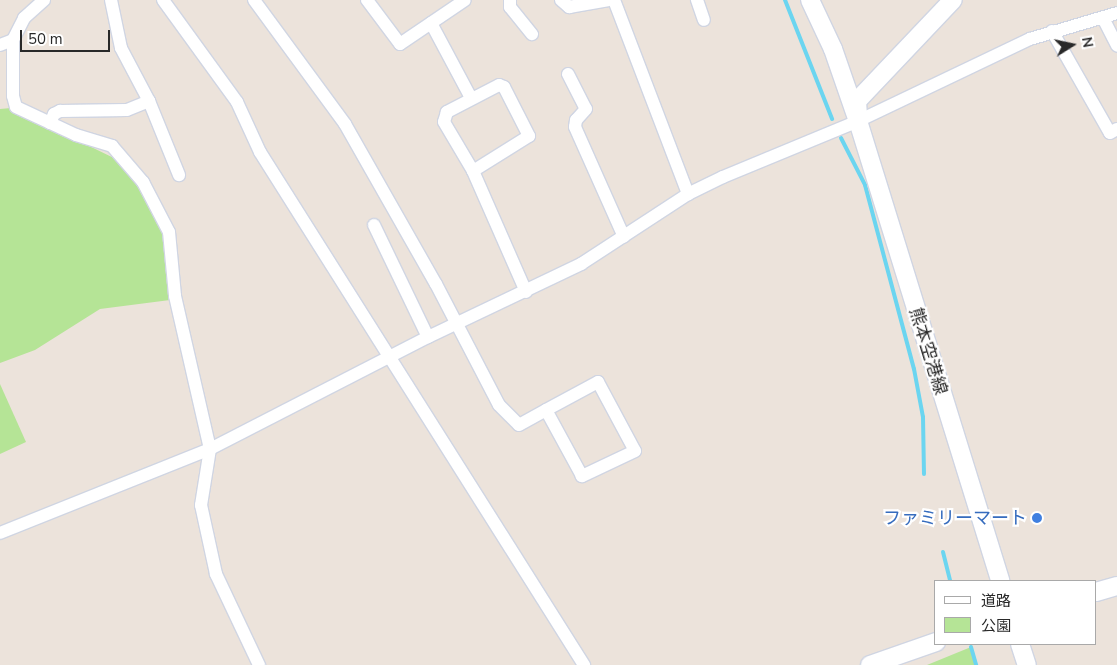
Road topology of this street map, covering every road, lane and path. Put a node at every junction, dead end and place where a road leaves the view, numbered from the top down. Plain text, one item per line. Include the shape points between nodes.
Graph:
1 (44, 0) edge
2 (111, 0) edge
3 (163, 0) edge
4 (254, 0) edge
5 (367, 0) edge
6 (465, 0) edge
7 (510, 0) edge
8 (561, 0) edge
9 (608, 0) edge
10 (614, 0) edge
11 (697, 0) edge
12 (810, 0) edge
13 (953, 0) edge
14 (1117, 12) edge
15 (1103, 18) junction
16 (704, 20) dead end
17 (431, 23) junction
18 (1052, 31) junction
19 (532, 34) dead end
20 (13, 40) junction
21 (0, 45) edge
22 (1117, 46) edge
23 (568, 74) dead end
24 (472, 98) junction
25 (148, 101) junction
26 (858, 121) junction
27 (50, 123) junction
28 (1117, 129) edge
29 (473, 171) junction
30 (179, 175) dead end
31 (688, 194) junction
32 (374, 225) dead end
33 (624, 237) junction
34 (526, 292) junction
35 (456, 325) junction
36 (428, 337) junction
37 (392, 358) junction
38 (546, 410) junction
39 (210, 449) junction
40 (0, 533) edge
41 (1000, 580) edge
42 (1117, 586) edge
43 (1097, 592) edge
44 (934, 643) edge
45 (1020, 645) edge
46 (259, 665) edge
47 (584, 665) edge
48 (870, 665) edge
49 (1027, 665) edge

1 - 20 street via 24,18
2 - 25 street via 121,48
3 - 37 street via 237,102 260,152
4 - 35 street via 345,124
5 - 17 street via 400,44
6 - 17 street
7 - 19 street via 510,7
8 - 9 street via 570,7
10 - 31 street
11 - 16 street
12 - 26 main road, 熊本空港線 via 833,49
13 - 26 main road, 熊本空港線 via 857,101
14 - 15 street
15 - 18 street
15 - 22 street
17 - 24 street
18 - 26 street
18 - 28 street via 1110,133
20 - 21 street
20 - 27 street via 13,103 20,110
23 - 33 street via 586,109 576,120 575,127
24 - 29 street via 447,112 444,122
24 - 29 street via 494,86 504,87 529,136
25 - 27 street via 127,110 60,110
25 - 30 street
26 - 31 street
26 - 41 main road, 熊本空港線
27 - 39 street via 112,146 134,169 159,209 173,249 175,296
29 - 34 street
31 - 33 street
32 - 36 street
33 - 34 street
34 - 35 street
35 - 36 street
35 - 38 street via 499,405 519,425
36 - 37 street
37 - 39 street
37 - 47 street
38 - 38 street via 598,382 636,451 582,476
39 - 40 street
39 - 46 street via 201,505 216,574
42 - 43 main road
44 - 48 main road
45 - 49 main road

